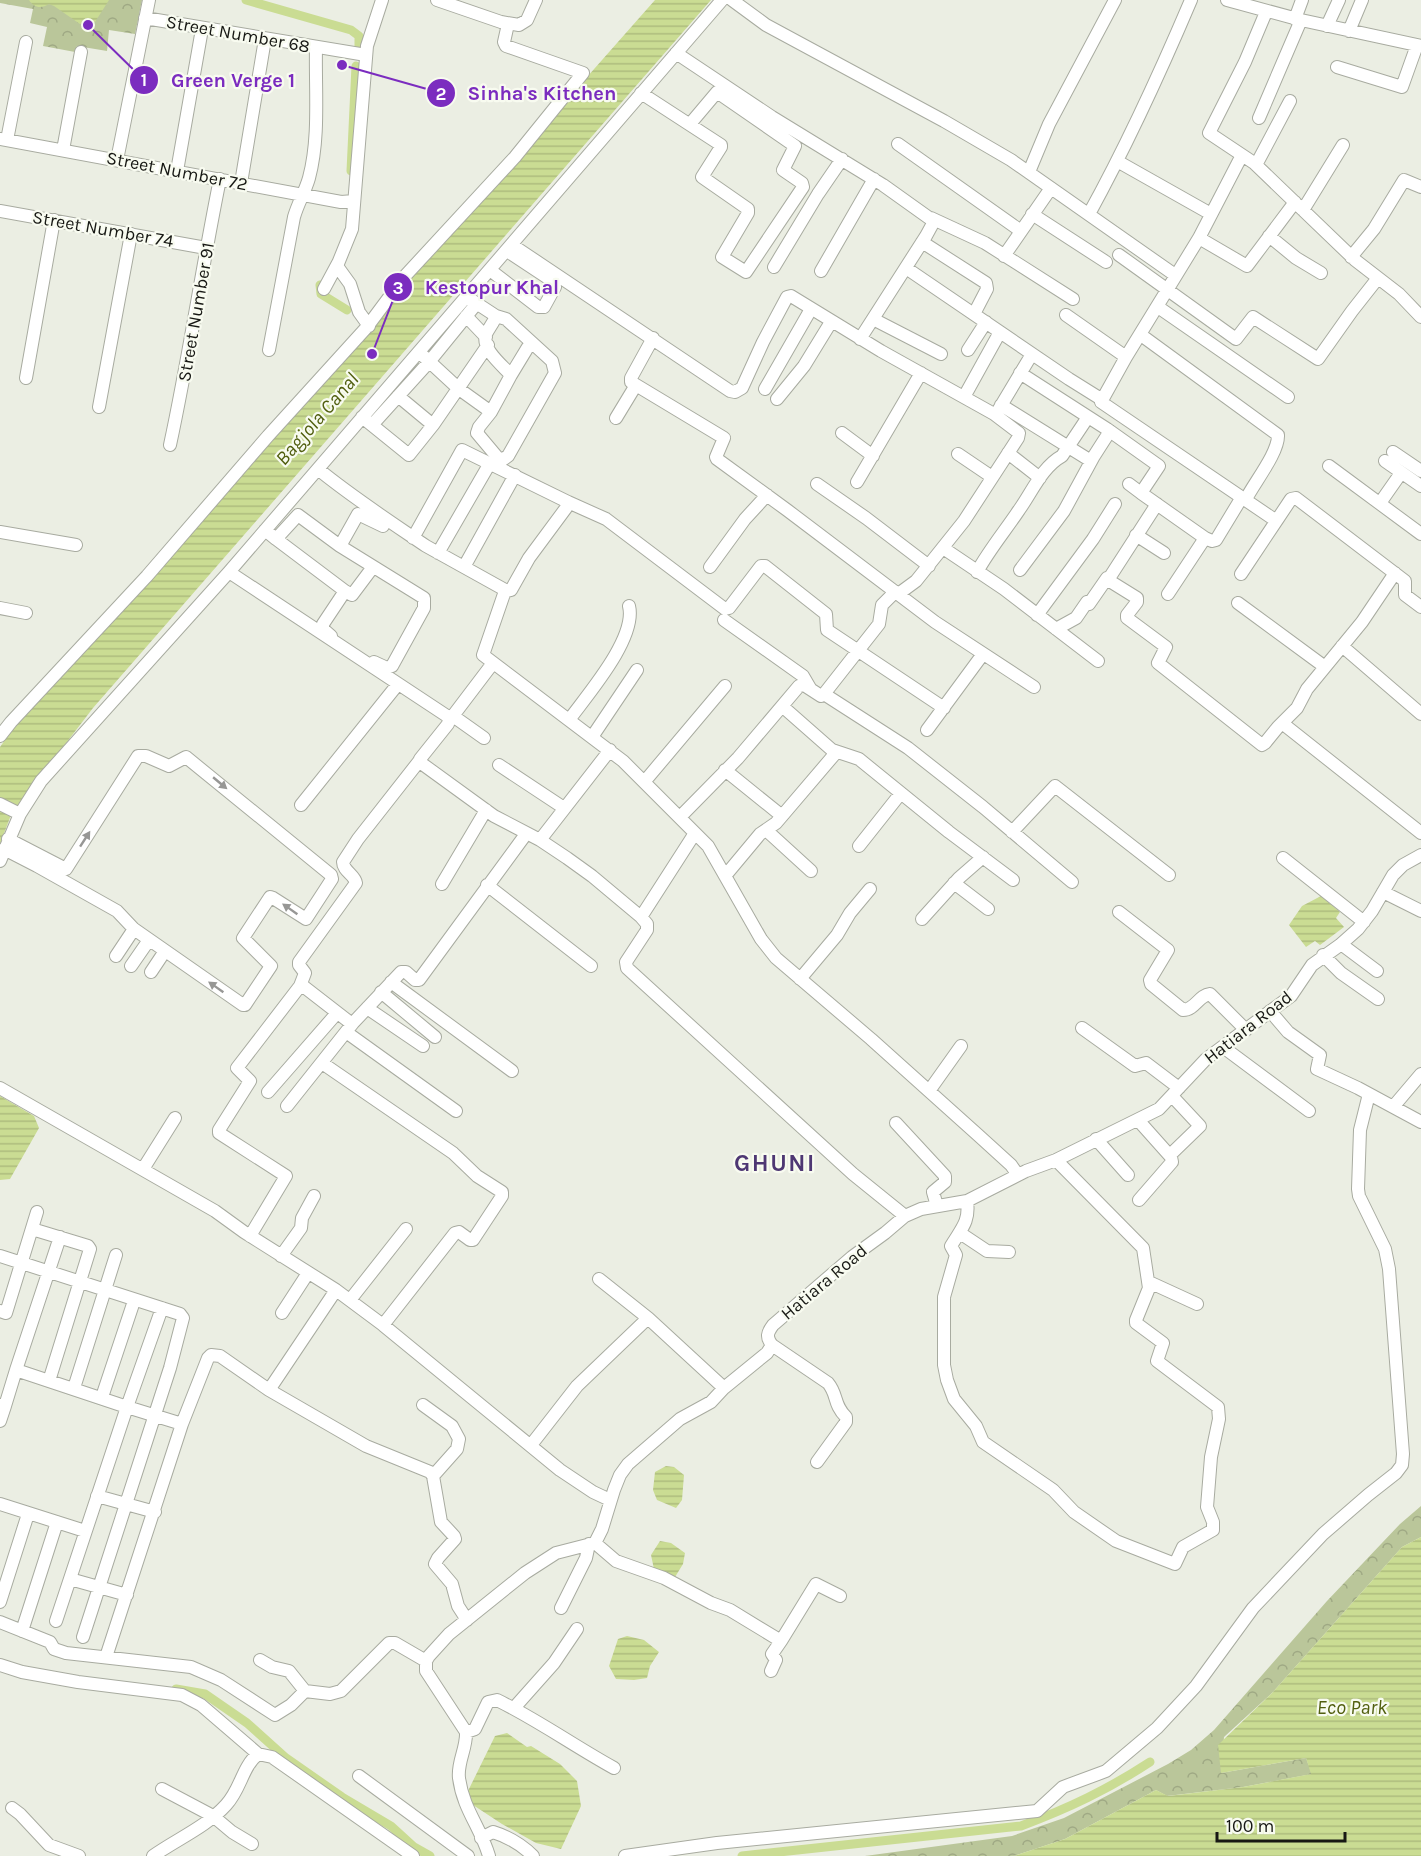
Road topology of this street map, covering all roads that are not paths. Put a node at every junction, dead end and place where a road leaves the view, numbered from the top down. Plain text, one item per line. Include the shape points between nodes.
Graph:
1 (148, 0) edge
2 (382, 0) edge
3 (437, 0) edge
4 (536, 0) edge
5 (722, 0) edge
6 (732, 0) edge
7 (1115, 0) edge
8 (1191, 0) edge
9 (1227, 0) edge
10 (1302, 0) edge
11 (1339, 0) edge
12 (1362, 0) edge
13 (1266, 12) junction
14 (145, 18) junction
15 (1298, 19) junction
16 (508, 24) junction
17 (1328, 26) junction
18 (202, 29) junction
19 (1349, 31) junction
20 (265, 39) junction
21 (26, 42) dead end
22 (1419, 46) edge
23 (316, 47) junction
24 (81, 52) dead end
25 (676, 53) junction
26 (366, 55) junction
27 (1337, 67) dead end
28 (641, 93) junction
29 (1290, 100) dead end
30 (1259, 118) dead end
31 (690, 124) junction
32 (4, 139) edge
33 (898, 144) dead end
34 (1343, 145) dead end
35 (63, 150) junction
36 (1242, 155) junction
37 (842, 159) junction
38 (117, 160) junction
39 (1117, 161) junction
40 (1256, 165) junction
41 (177, 171) junction
42 (1029, 172) junction
43 (220, 179) junction
44 (874, 179) junction
45 (241, 183) junction
46 (1421, 187) edge
47 (1051, 188) junction
48 (304, 195) junction
49 (354, 201) junction
50 (1299, 206) junction
51 (0, 211) edge
52 (1032, 214) junction
53 (1089, 214) junction
54 (1210, 214) junction
55 (930, 218) junction
56 (54, 220) junction
57 (1021, 231) junction
58 (131, 234) junction
59 (1269, 236) junction
60 (1199, 237) junction
61 (922, 242) junction
62 (206, 248) junction
63 (509, 248) junction
64 (1119, 255) dead end
65 (1004, 256) junction
66 (1352, 257) junction
67 (1106, 262) dead end
68 (338, 263) junction
69 (774, 267) dead end
70 (906, 268) junction
71 (490, 270) junction
72 (820, 271) dead end
73 (1321, 273) dead end
74 (1175, 275) junction
75 (1378, 278) junction
76 (324, 289) dead end
77 (1168, 289) junction
78 (1073, 299) dead end
79 (472, 300) junction
80 (1158, 307) junction
81 (811, 309) junction
82 (974, 314) junction
83 (1066, 315) dead end
84 (466, 316) junction
85 (496, 316) junction
86 (1421, 317) edge
87 (873, 320) junction
88 (831, 322) junction
89 (986, 322) junction
90 (369, 326) junction
91 (1000, 332) junction
92 (1141, 335) junction
93 (653, 338) junction
94 (860, 339) junction
95 (487, 341) junction
96 (531, 342) junction
97 (268, 350) dead end
98 (968, 350) dead end
99 (419, 352) junction
100 (942, 354) dead end
101 (1032, 354) junction
102 (1126, 357) junction
103 (429, 362) junction
104 (921, 373) junction
105 (1020, 373) junction
106 (511, 375) junction
107 (26, 378) dead end
108 (636, 385) junction
109 (459, 388) junction
110 (765, 389) dead end
111 (398, 396) junction
112 (964, 397) junction
113 (1288, 397) dead end
114 (777, 399) dead end
115 (1101, 399) junction
116 (99, 407) dead end
117 (999, 410) junction
118 (490, 411) junction
119 (1088, 417) junction
120 (616, 418) dead end
121 (367, 422) junction
122 (433, 425) junction
123 (1110, 431) junction
124 (842, 433) dead end
125 (170, 445) dead end
126 (1069, 447) junction
127 (1008, 453) junction
128 (958, 454) dead end
129 (873, 456) junction
130 (1091, 461) junction
131 (490, 463) junction
132 (1329, 466) dead end
133 (318, 469) junction
134 (1421, 471) edge
135 (1401, 473) junction
136 (515, 475) junction
137 (992, 477) junction
138 (1040, 478) junction
139 (857, 482) dead end
140 (817, 484) dead end
141 (1129, 484) dead end
142 (1421, 486) edge
143 (1141, 493) junction
144 (767, 495) junction
145 (1244, 498) junction
146 (568, 502) junction
147 (1380, 503) junction
148 (1115, 504) dead end
149 (1157, 504) junction
150 (286, 506) junction
151 (298, 516) junction
152 (1277, 520) junction
153 (265, 530) junction
154 (0, 532) edge
155 (392, 532) dead end
156 (1421, 534) edge
157 (1136, 535) junction
158 (414, 538) junction
159 (1205, 538) junction
160 (276, 539) junction
161 (76, 545) dead end
162 (340, 546) junction
163 (943, 548) junction
164 (438, 553) junction
165 (1164, 553) dead end
166 (929, 566) junction
167 (374, 567) junction
168 (464, 567) junction
169 (710, 567) dead end
170 (1020, 570) dead end
171 (229, 572) junction
172 (977, 572) junction
173 (1395, 573) junction
174 (1241, 574) dead end
175 (1107, 578) junction
176 (345, 591) junction
177 (505, 591) junction
178 (896, 593) junction
179 (1168, 594) dead end
180 (1238, 603) dead end
181 (629, 606) dead end
182 (0, 608) edge
183 (1421, 608) edge
184 (26, 613) dead end
185 (1037, 615) junction
186 (724, 620) dead end
187 (1056, 629) junction
188 (1342, 646) junction
189 (858, 650) junction
190 (983, 654) junction
191 (1098, 661) dead end
192 (493, 663) junction
193 (1325, 667) junction
194 (637, 670) dead end
195 (398, 684) junction
196 (725, 686) dead end
197 (1034, 687) dead end
198 (810, 688) junction
199 (824, 694) junction
200 (782, 706) junction
201 (944, 708) junction
202 (1421, 714) edge
203 (451, 719) junction
204 (569, 720) junction
205 (1282, 723) junction
206 (927, 730) dead end
207 (0, 736) edge
208 (592, 737) junction
209 (484, 738) dead end
210 (610, 750) junction
211 (832, 750) junction
212 (420, 760) junction
213 (499, 765) dead end
214 (725, 770) junction
215 (645, 781) junction
216 (901, 793) junction
217 (301, 805) dead end
218 (564, 808) junction
219 (9, 809) edge
220 (486, 810) junction
221 (782, 816) junction
222 (680, 817) junction
223 (766, 831) junction
224 (1012, 832) junction
225 (695, 833) junction
226 (526, 834) junction
227 (1421, 834) edge
228 (540, 840) junction
229 (859, 846) dead end
230 (4, 850) edge
231 (1421, 855) edge
232 (983, 857) junction
233 (1283, 858) dead end
234 (811, 871) dead end
235 (63, 874) junction
236 (1169, 875) dead end
237 (725, 876) junction
238 (1013, 880) dead end
239 (1072, 882) dead end
240 (954, 883) junction
241 (442, 884) dead end
242 (487, 885) junction
243 (870, 889) dead end
244 (1383, 892) junction
245 (988, 909) dead end
246 (1421, 911) edge
247 (1119, 912) dead end
248 (641, 917) junction
249 (922, 919) dead end
250 (1364, 922) junction
251 (134, 929) junction
252 (149, 940) junction
253 (1341, 944) junction
254 (165, 951) junction
255 (1323, 955) junction
256 (116, 956) dead end
257 (131, 966) dead end
258 (591, 966) dead end
259 (1377, 971) dead end
260 (151, 972) dead end
261 (800, 979) junction
262 (390, 982) junction
263 (300, 986) junction
264 (381, 992) junction
265 (1378, 999) dead end
266 (367, 1008) junction
267 (1270, 1011) junction
268 (336, 1013) junction
269 (349, 1028) junction
270 (1082, 1028) dead end
271 (1246, 1030) junction
272 (435, 1037) dead end
273 (423, 1046) dead end
274 (961, 1046) dead end
275 (1223, 1047) junction
276 (322, 1063) junction
277 (512, 1071) dead end
278 (1421, 1074) edge
279 (0, 1088) edge
280 (928, 1091) junction
281 (268, 1092) dead end
282 (1175, 1092) junction
283 (1369, 1094) junction
284 (286, 1106) dead end
285 (1393, 1107) junction
286 (456, 1111) dead end
287 (1309, 1111) dead end
288 (175, 1118) dead end
289 (1138, 1120) junction
290 (1421, 1122) edge
291 (896, 1123) dead end
292 (1096, 1139) junction
293 (1170, 1155) junction
294 (1056, 1160) junction
295 (143, 1169) junction
296 (1018, 1175) junction
297 (1128, 1175) dead end
298 (314, 1196) dead end
299 (1139, 1200) dead end
300 (967, 1201) junction
301 (937, 1206) junction
302 (37, 1212) dead end
303 (905, 1216) junction
304 (32, 1229) junction
305 (405, 1229) dead end
306 (960, 1233) junction
307 (250, 1236) junction
308 (60, 1237) junction
309 (1009, 1252) dead end
310 (0, 1256) edge
311 (116, 1256) dead end
312 (282, 1256) junction
313 (22, 1263) junction
314 (50, 1272) junction
315 (308, 1273) junction
316 (599, 1279) dead end
317 (1149, 1282) junction
318 (79, 1283) junction
319 (106, 1290) junction
320 (336, 1290) junction
321 (350, 1300) junction
322 (134, 1301) junction
323 (1197, 1304) dead end
324 (162, 1308) junction
325 (0, 1311) edge
326 (282, 1313) dead end
327 (648, 1318) junction
328 (383, 1325) junction
329 (772, 1345) junction
330 (16, 1370) junction
331 (49, 1380) junction
332 (74, 1388) junction
333 (724, 1388) junction
334 (269, 1390) junction
335 (102, 1397) junction
336 (423, 1405) dead end
337 (3, 1406) edge
338 (127, 1407) junction
339 (153, 1416) junction
340 (0, 1421) edge
341 (182, 1424) junction
342 (531, 1445) junction
343 (817, 1462) dead end
344 (433, 1476) junction
345 (97, 1496) junction
346 (610, 1500) junction
347 (125, 1503) junction
348 (0, 1504) edge
349 (155, 1512) junction
350 (28, 1514) junction
351 (57, 1522) junction
352 (85, 1531) junction
353 (592, 1544) junction
354 (70, 1579) junction
355 (98, 1587) junction
356 (127, 1595) junction
357 (840, 1596) dead end
358 (0, 1602) edge
359 (561, 1608) dead end
360 (467, 1620) junction
361 (56, 1621) dead end
362 (0, 1623) edge
363 (577, 1629) dead end
364 (22, 1631) junction
365 (83, 1637) dead end
366 (781, 1641) junction
367 (106, 1657) junction
368 (260, 1660) dead end
369 (426, 1661) junction
370 (0, 1665) edge
371 (771, 1671) dead end
372 (305, 1690) junction
373 (514, 1708) junction
374 (466, 1732) junction
375 (258, 1754) junction
376 (614, 1768) dead end
377 (359, 1776) dead end
378 (162, 1789) dead end
379 (12, 1808) dead end
380 (213, 1816) junction
381 (481, 1838) junction
382 (252, 1844) dead end
383 (79, 1856) edge
384 (153, 1856) edge
385 (413, 1856) edge
386 (468, 1856) edge
387 (489, 1856) edge
388 (533, 1856) edge
389 (624, 1856) edge

1 - 14 street
2 - 26 street
3 - 16 street
4 - 16 street via 523,24
5 - 25 street
6 - 42 street via 766,25 945,121
7 - 42 street via 1049,124
8 - 39 street
9 - 13 street
10 - 15 street
11 - 17 street
12 - 19 street
13 - 15 street
13 - 36 street via 1209,131
14 - 18 street, Street Number 68
14 - 38 street
15 - 17 street
15 - 30 street
16 - 90 street via 506,46 583,73 516,157 405,276
17 - 19 street
18 - 20 street, Street Number 68
18 - 41 street
19 - 22 street
20 - 23 street, Street Number 68
20 - 45 street
21 - 32 street
22 - 27 street via 1402,87
23 - 26 street, Street Number 68
23 - 48 street via 313,158
24 - 35 street
25 - 28 street
25 - 37 street
26 - 49 street
28 - 31 street
28 - 63 street
29 - 40 street
31 - 31 street via 721,146 703,179 748,209 722,257 746,272 803,187 783,170 794,145 717,92
32 - 35 street, Street Number 72
33 - 57 street
34 - 50 street
35 - 38 street, Street Number 72
36 - 40 street
36 - 54 street
37 - 44 street
37 - 69 street
38 - 41 street, Street Number 72
39 - 53 street
39 - 54 street
40 - 50 street
41 - 43 street, Street Number 72
42 - 47 street
43 - 45 street, Street Number 72
43 - 62 street, Street Number 91
44 - 55 street
44 - 72 street
45 - 48 street, Street Number 72
46 - 66 street via 1404,180
47 - 52 street
47 - 53 street
48 - 49 street, Street Number 72
48 - 97 street via 294,217
49 - 68 street via 351,234
50 - 59 street
50 - 66 street
51 - 56 street, Street Number 74
52 - 57 street
52 - 67 street
53 - 74 street
54 - 60 street
55 - 61 street via 932,225
55 - 65 street
56 - 58 street, Street Number 74
56 - 107 street
57 - 65 street
58 - 62 street, Street Number 74
58 - 116 street
59 - 60 street via 1246,267
59 - 73 street
60 - 74 street
61 - 70 street
61 - 82 street via 986,283 987,289
62 - 125 street, Street Number 91
63 - 71 street
63 - 71 street via 554,282 544,307 538,307
63 - 93 street
64 - 77 street
65 - 78 street
66 - 75 street
68 - 76 street
68 - 90 street
70 - 82 street
70 - 87 street
71 - 79 street
74 - 77 street
75 - 77 street via 1318,359 1253,317 1236,339
75 - 86 street
77 - 80 street
79 - 84 street
79 - 85 street
79 - 99 street
80 - 92 street
80 - 113 street
81 - 88 street
81 - 93 street via 788,297 742,388 735,392
81 - 110 street
82 - 89 street
83 - 102 street
84 - 95 street
84 - 103 street
85 - 95 street
85 - 96 street via 506,319
87 - 94 street
87 - 100 street
88 - 94 street
88 - 114 street via 804,366
89 - 91 street
89 - 98 street
90 - 207 street
91 - 101 street
91 - 112 street
92 - 102 street
92 - 145 street via 1278,435 1274,451
93 - 108 street via 631,378
94 - 104 street
95 - 106 street via 491,353
95 - 109 street
96 - 106 street
96 - 118 street via 552,361 555,373 504,459 498,458 477,433
99 - 103 street
99 - 121 street
101 - 105 street
101 - 115 street
102 - 115 street
103 - 109 street
103 - 111 street
104 - 112 street
104 - 129 street
105 - 117 street
105 - 119 street
106 - 118 street
108 - 120 street
108 - 144 street via 724,438 716,458
109 - 118 street
109 - 122 street
111 - 121 street
111 - 122 street
112 - 117 street
115 - 145 street via 1102,404
117 - 126 street
117 - 127 street via 1019,433
119 - 123 street
119 - 126 street
121 - 122 street via 410,455
121 - 133 street
123 - 130 street
123 - 143 street via 1159,466
124 - 129 street
126 - 130 street
126 - 138 street
127 - 137 street
127 - 138 street
128 - 137 street
129 - 139 street
130 - 170 street via 1064,510
131 - 136 street
131 - 158 street via 462,450
131 - 164 street
132 - 147 street
133 - 150 street
133 - 158 street
134 - 135 street via 1389,456
135 - 142 street
135 - 147 street
136 - 146 street
136 - 168 street
137 - 163 street
138 - 172 street
140 - 166 street
141 - 143 street
143 - 149 street
144 - 169 street
144 - 178 street
145 - 152 street
145 - 159 street via 1216,540
146 - 177 street via 511,590
146 - 189 street via 606,519 725,609 765,566 826,614 826,630
147 - 156 street
148 - 185 street
149 - 157 street
149 - 159 street
150 - 151 street
150 - 153 street
151 - 160 street
151 - 162 street
152 - 173 street via 1296,498
152 - 174 street
153 - 160 street
153 - 171 street
154 - 161 street
155 - 162 street via 359,513
157 - 165 street
157 - 175 street
158 - 164 street
159 - 179 street
160 - 176 street
162 - 167 street
163 - 166 street
163 - 172 street
164 - 168 street
166 - 178 street
167 - 176 street via 355,593
167 - 176 street via 425,601 390,667 374,662 323,629
168 - 177 street
171 - 195 street
171 - 219 street via 40,781
172 - 185 street
173 - 183 street via 1405,580 1407,597
173 - 188 street
175 - 187 street via 1076,618
175 - 205 street via 1137,598 1127,618 1166,647 1158,660 1160,664 1260,744
177 - 192 street via 483,654
178 - 189 street via 882,605 879,624
178 - 190 street
180 - 193 street
181 - 204 street via 631,617 621,646
182 - 184 street
185 - 187 street
186 - 198 street via 803,676
187 - 191 street
188 - 193 street
188 - 202 street
189 - 199 street
189 - 201 street
190 - 197 street
190 - 201 street
192 - 203 street
192 - 204 street
193 - 205 street
194 - 208 street
195 - 203 street
195 - 217 street
196 - 215 street
198 - 199 street via 820,696
198 - 200 street via 799,686
199 - 224 street via 908,748
200 - 211 street
200 - 214 street
201 - 206 street
203 - 209 street
203 - 212 street
204 - 208 street
205 - 227 street
208 - 210 street
210 - 215 street
210 - 218 street
211 - 216 street via 856,757
211 - 221 street via 834,756
212 - 220 street
212 - 263 street via 343,862 356,883 300,963 305,973
213 - 218 street
214 - 221 street
214 - 222 street
215 - 222 street
216 - 229 street
216 - 232 street
218 - 228 street
219 - 230 street
220 - 226 street
220 - 241 street
221 - 223 street
222 - 225 street
223 - 234 street
223 - 237 street
224 - 236 street via 1054,786
224 - 239 street
225 - 237 street via 708,846
225 - 248 street
226 - 228 street
226 - 242 street
228 - 248 street
230 - 235 street
231 - 244 street, Hatiara Road via 1392,875
232 - 238 street
232 - 240 street
233 - 250 street
235 - 251 street via 121,913
235 -> 254 street via 142,755 169,766 190,758 332,878 307,918 271,897 243,936 272,966 244,1005
237 - 261 street via 768,948
240 - 245 street
240 - 249 street
242 - 258 street
242 - 262 street via 419,980 404,971
243 - 261 street
244 - 246 street
244 - 250 street, Hatiara Road
247 - 271 street via 1168,950 1151,984 1183,1010 1210,994
248 - 303 street via 647,924 646,930 626,962 627,968 853,1174
250 - 253 street, Hatiara Road
251 - 252 street
251 - 256 street
252 - 254 street
252 - 257 street
253 - 255 street, Hatiara Road
253 - 259 street
254 - 260 street
255 - 265 street
255 - 267 street, Hatiara Road via 1312,964 1295,992
261 - 280 street
262 - 264 street
262 - 277 street
263 - 268 street
263 - 307 street via 238,1067 250,1081 219,1131 286,1175
264 - 266 street
264 - 272 street
266 - 269 street
266 - 273 street
267 - 271 street, Hatiara Road
267 - 283 street via 1288,1032 1320,1055 1316,1069
268 - 269 street
268 - 281 street
269 - 276 street
269 - 286 street
270 - 282 street via 1135,1066 1146,1063
271 - 275 street, Hatiara Road
274 - 280 street
275 - 282 street, Hatiara Road
275 - 287 street
276 - 284 street
276 - 328 street via 453,1153 502,1194 473,1240 456,1232
278 - 285 street
279 - 295 street
280 - 296 street
282 - 289 street, Hatiara Road via 1159,1109
282 - 293 street via 1200,1126
283 - 285 street
283 - 389 street via 1360,1130 1358,1188 1385,1249 1389,1269 1402,1465 1298,1559 1163,1721 1106,1771 1063,1787 1037,1811
285 - 290 street
288 - 295 street
289 - 292 street, Hatiara Road
289 - 293 street
291 - 301 street via 945,1176 945,1182 933,1191
292 - 294 street, Hatiara Road
292 - 297 street
293 - 299 street via 1172,1164
294 - 296 street, Hatiara Road
294 - 317 street via 1143,1248
295 - 307 street
296 - 300 street, Hatiara Road
298 - 312 street
300 - 301 street, Hatiara Road
300 - 306 street via 969,1215
301 - 303 street, Hatiara Road
302 - 304 street
303 - 329 street, Hatiara Road via 773,1325 767,1334
304 - 308 street
304 - 313 street
305 - 321 street
306 - 309 street via 987,1251
306 - 317 street via 951,1246 956,1255 943,1313 944,1365 954,1399 986,1446 1053,1490 1074,1512 1116,1541 1174,1565 1183,1547 1213,1530 1208,1507 1211,1457 1220,1412 1215,1404 1157,1361 1163,1343 1137,1323
307 - 312 street
308 - 314 street
308 - 318 street via 89,1246
310 - 313 street
311 - 319 street
312 - 315 street
313 - 314 street
313 - 325 street via 6,1313
314 - 318 street
314 - 330 street
315 - 320 street
315 - 326 street
316 - 327 street
317 - 323 street
318 - 319 street
318 - 331 street
319 - 322 street
319 - 332 street
320 - 321 street
320 - 334 street
321 - 328 street
322 - 324 street
322 - 335 street
324 - 338 street
324 - 339 street via 183,1318
327 - 333 street
327 - 342 street via 577,1386
328 - 342 street
329 - 333 street, Hatiara Road via 761,1359
329 - 343 street via 828,1383 846,1418
330 - 331 street
330 - 337 street
331 - 332 street
332 - 335 street
333 - 346 street, Hatiara Road via 711,1402 680,1419 628,1464
334 - 341 street via 220,1356 212,1355
334 - 344 street via 366,1446 423,1468
335 - 338 street
336 - 344 street via 452,1426 459,1439 457,1449
337 - 340 street
338 - 339 street
338 - 345 street
339 - 341 street
339 - 347 street
341 - 349 street
342 - 346 street via 580,1483
344 - 360 street via 441,1522 454,1536 435,1564 452,1584
345 - 347 street
345 - 352 street
346 - 353 street, Hatiara Road via 602,1529
347 - 349 street
347 - 355 street
348 - 350 street
349 - 356 street
350 - 351 street
350 - 358 street
351 - 352 street
351 - 364 street
352 - 354 street
353 - 359 street, Hatiara Road
353 - 360 street via 548,1557
353 - 366 street via 616,1561 664,1578 730,1610
354 - 355 street
354 - 361 street
355 - 356 street
355 - 365 street
356 - 367 street
357 - 366 street via 816,1584
360 - 369 street
362 - 364 street
363 - 373 street via 554,1664
364 - 367 street via 50,1642 58,1650
366 - 371 street via 772,1654 776,1660
367 - 372 street via 201,1671 272,1715 280,1714
368 - 372 street via 289,1671
369 - 372 street via 389,1643 341,1691 330,1694
369 - 374 street via 426,1671
370 - 375 street via 78,1682 182,1695 201,1705
373 - 374 street via 490,1701 476,1729
373 - 376 street
374 - 381 street via 459,1777
375 - 380 street via 247,1766 237,1791
375 - 385 street via 272,1757
377 - 386 street
378 - 380 street
379 - 383 street via 49,1845
380 - 382 street
380 - 384 street
381 - 387 street
381 - 388 street via 493,1832 500,1834

